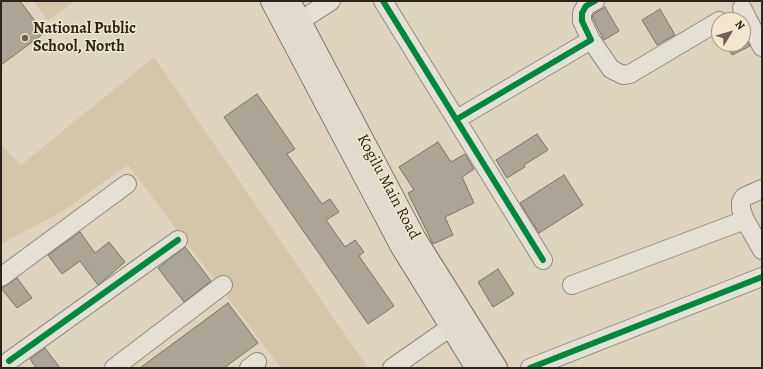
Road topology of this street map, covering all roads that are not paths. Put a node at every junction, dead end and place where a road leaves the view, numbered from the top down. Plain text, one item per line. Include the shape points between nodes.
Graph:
1 (272, 1) edge
2 (289, 1) edge
3 (331, 1) edge
4 (383, 1) edge
5 (595, 1) edge
6 (747, 4) edge
7 (734, 12) edge
8 (300, 21) junction
9 (711, 26) edge
10 (591, 40) junction
11 (762, 47) edge
12 (457, 120) junction
13 (128, 184) dead end
14 (762, 189) edge
15 (745, 220) junction
16 (178, 240) dead end
17 (762, 250) edge
18 (543, 260) dead end
19 (1, 277) edge
20 (762, 277) edge
21 (223, 285) dead end
22 (572, 285) dead end
23 (458, 322) junction
24 (8, 360) edge
25 (114, 368) edge
26 (392, 368) edge
27 (477, 368) edge
28 (496, 368) edge
29 (530, 368) edge

1 - 23 main road, Kogilu Main Road via 402,247
2 - 8 main road, Kogilu Main Road
3 - 8 street
4 - 12 street
5 - 10 street via 586,6 582,13 582,21
6 - 7 street
6 - 11 street
8 - 23 main road, Kogilu Main Road
9 - 10 street via 630,74 611,69
10 - 12 street
12 - 18 street
13 - 19 street
14 - 15 street via 744,197 741,202
15 - 17 street
15 - 22 street
16 - 24 street
20 - 29 street
21 - 25 street
23 - 26 street
23 - 27 main road, Kogilu Main Road
23 - 28 main road, Kogilu Main Road

